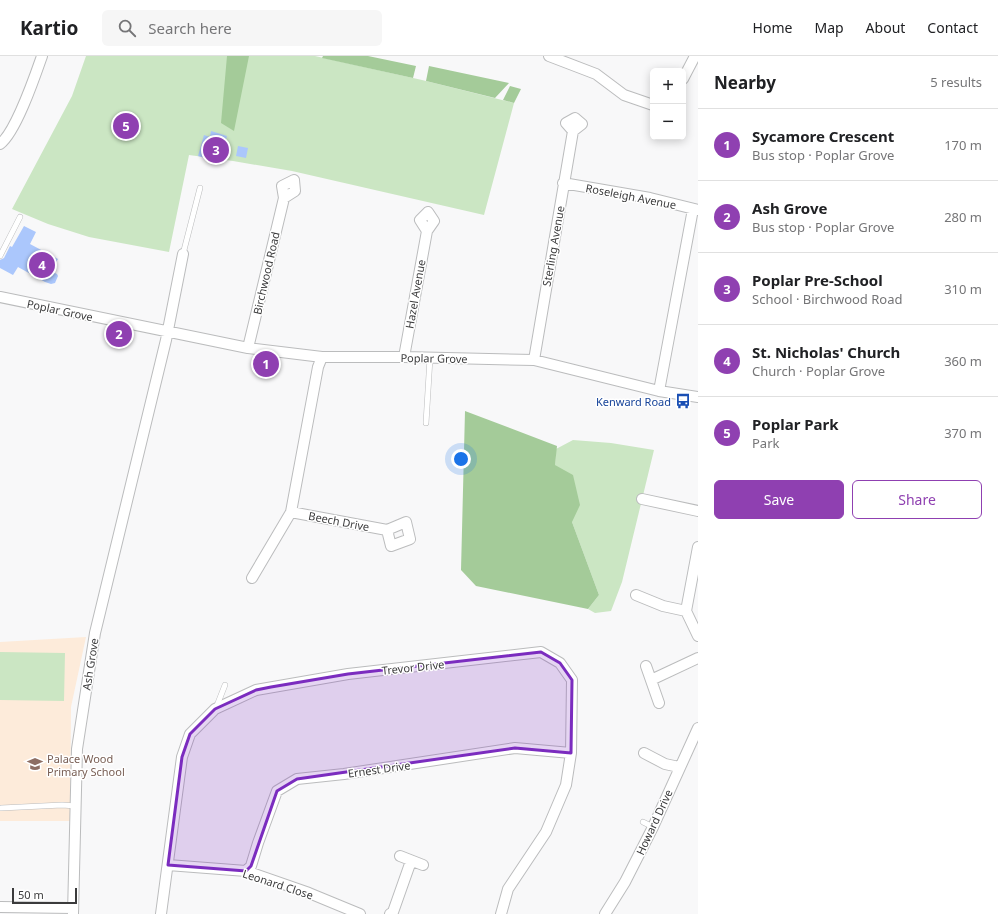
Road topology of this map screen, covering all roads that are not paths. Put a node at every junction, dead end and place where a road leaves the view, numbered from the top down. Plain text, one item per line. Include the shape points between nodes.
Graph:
1 (42, 56) edge
2 (549, 56) edge
3 (694, 56) edge
4 (686, 73) edge
5 (650, 104) edge
6 (573, 131) dead end
7 (0, 144) edge
8 (563, 183) junction
9 (200, 188) dead end
10 (284, 198) dead end
11 (696, 210) edge
12 (20, 217) dead end
13 (427, 231) dead end
14 (183, 254) joint
15 (0, 256) edge
16 (0, 300) edge
17 (167, 332) junction
18 (248, 348) junction
19 (322, 357) junction
20 (404, 357) junction
21 (430, 358) junction
22 (534, 360) junction
23 (659, 391) junction
24 (698, 397) edge
25 (426, 423) dead end
26 (642, 499) dead end
27 (698, 511) edge
28 (291, 512) junction
29 (387, 530) dead end
30 (698, 547) edge
31 (695, 576) edge
32 (252, 578) dead end
33 (636, 595) dead end
34 (686, 610) junction
35 (698, 636) edge
36 (698, 658) edge
37 (646, 666) dead end
38 (651, 680) junction
39 (225, 685) dead end
40 (659, 703) dead end
41 (215, 709) junction
42 (698, 728) edge
43 (571, 753) junction
44 (644, 753) dead end
45 (679, 767) junction
46 (76, 806) junction
47 (1, 808) dead end
48 (643, 822) dead end
49 (653, 827) junction
50 (400, 856) dead end
51 (411, 861) junction
52 (168, 865) junction
53 (423, 865) dead end
54 (246, 872) junction
55 (0, 907) edge
56 (73, 911) edge
57 (161, 914) edge
58 (360, 914) edge
59 (390, 914) edge
60 (502, 914) edge
61 (605, 914) edge

1 - 7 street via 33,83 12,127
2 - 5 street via 596,74 624,95
3 - 4 street
6 - 8 street, Sterling Avenue
8 - 11 street, Roseleigh Avenue via 650,198
8 - 22 street, Sterling Avenue
9 - 14 lane
10 - 18 street, Birchwood Road
11 - 23 street
12 - 15 lane
13 - 20 street, Hazel Avenue
14 - 17 street
16 - 17 street, Poplar Grove
17 - 18 street, Poplar Grove
17 - 46 street, Ash Grove via 95,633 77,749
18 - 19 street, Poplar Grove
19 - 20 street, Poplar Grove
19 - 28 street
20 - 21 street, Poplar Grove
21 - 22 street, Poplar Grove
21 - 25 lane
22 - 23 street, Poplar Grove
23 - 24 street, Poplar Grove
26 - 27 street
28 - 29 street, Beech Drive
28 - 32 street
30 - 31 street
31 - 34 street
33 - 34 street via 663,606
34 - 35 street
36 - 38 street
37 - 38 street
38 - 40 street
39 - 41 lane
41 - 43 street, Trevor Drive via 256,690 271,687 348,674 541,652 560,663 572,680
41 - 52 street, Trevor Drive via 190,734 182,758
42 - 45 street, Howard Drive
43 - 54 street, Ernest Drive via 515,748 297,779 277,791 251,866
43 - 60 street, Trevor Drive via 566,785 555,812 546,832 508,889
44 - 45 street via 665,764
45 - 49 street, Howard Drive
46 - 47 lane
46 - 56 street, Ash Grove
48 - 49 lane
49 - 61 street, Howard Drive via 625,882
50 - 51 street
51 - 53 street
51 - 59 street via 393,912
52 - 54 street, Leonard Close
52 - 57 street, Trevor Drive
54 - 58 street, Leonard Close via 309,893
55 - 56 street

